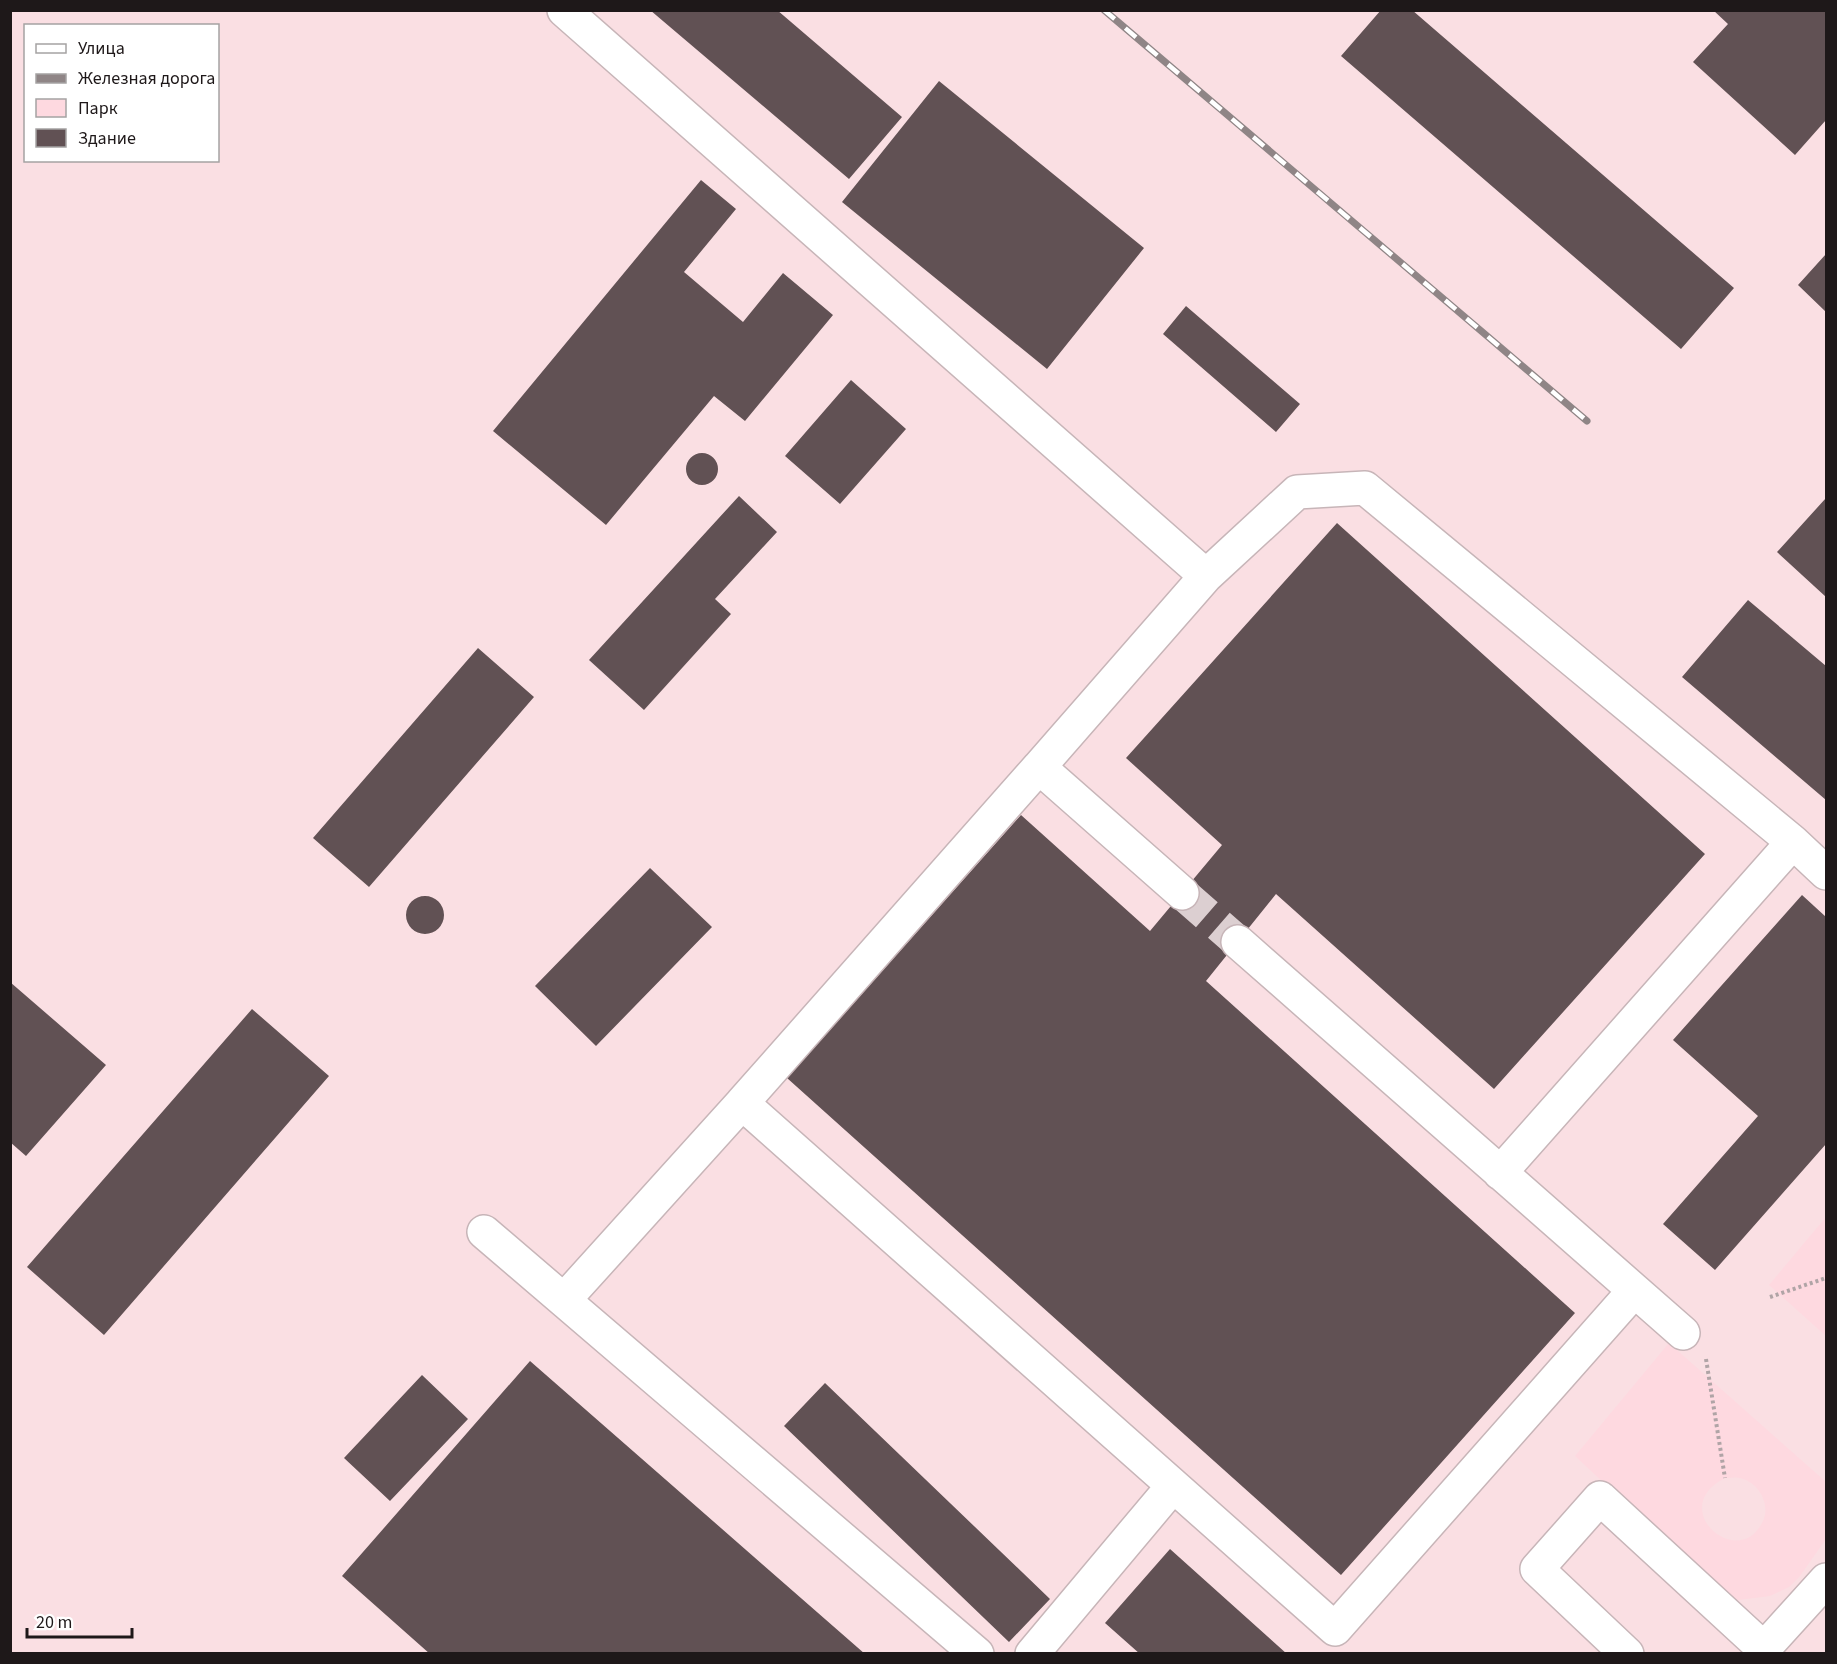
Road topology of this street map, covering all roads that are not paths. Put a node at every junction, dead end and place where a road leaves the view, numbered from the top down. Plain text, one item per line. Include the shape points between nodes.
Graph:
1 (564, 10) edge
2 (1206, 576) junction
3 (1039, 767) junction
4 (1793, 842) junction
5 (1827, 873) edge
6 (1182, 893) tunnel mouth
7 (1238, 942) tunnel mouth
8 (742, 1103) junction
9 (1500, 1173) junction
10 (484, 1232) dead end
11 (1634, 1291) junction
12 (564, 1300) junction
13 (1694, 1344) road end
14 (1173, 1486) junction
15 (1827, 1580) edge
16 (1761, 1651) edge
17 (977, 1653) edge
18 (1032, 1653) edge
19 (1627, 1653) edge

1 - 2 lane
2 - 3 lane
2 - 4 lane via 1297,492 1365,488
3 - 6 lane
3 - 8 lane
4 - 5 lane
4 - 9 lane
7 - 9 lane
8 - 12 lane
8 - 14 lane
9 - 11 lane
10 - 12 lane
11 - 13 lane
11 - 14 lane via 1335,1629
12 - 17 lane
14 - 18 lane
15 - 16 lane
16 - 19 lane via 1600,1498 1537,1569

